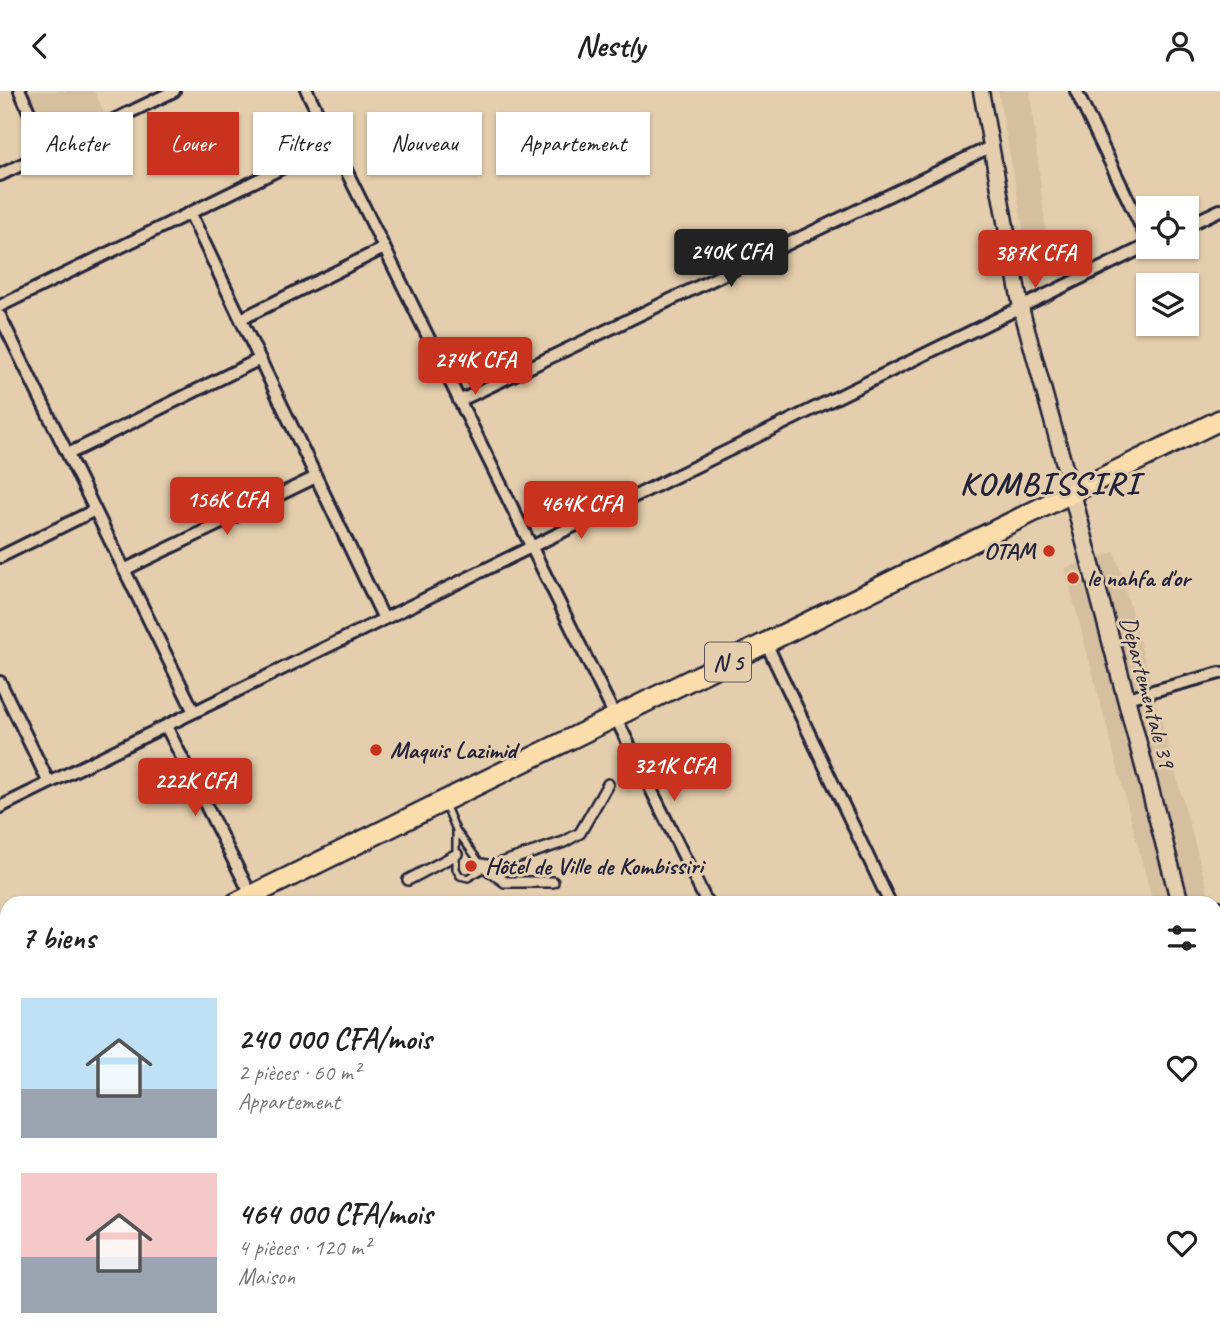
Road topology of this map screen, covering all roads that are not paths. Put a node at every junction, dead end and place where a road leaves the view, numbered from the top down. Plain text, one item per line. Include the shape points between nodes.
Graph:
1 (20, 91) edge
2 (174, 91) edge
3 (307, 91) edge
4 (981, 91) edge
5 (1076, 91) edge
6 (29, 112) edge
7 (131, 112) edge
8 (318, 112) edge
9 (990, 148) junction
10 (21, 165) edge
11 (0, 175) edge
12 (268, 175) edge
13 (349, 175) edge
14 (1220, 210) edge
15 (190, 213) junction
16 (1136, 218) edge
17 (1199, 220) edge
18 (384, 248) junction
19 (1136, 249) edge
20 (0, 306) edge
21 (1021, 308) junction
22 (0, 316) edge
23 (241, 319) junction
24 (260, 359) junction
25 (459, 401) junction
26 (1220, 420) edge
27 (68, 454) junction
28 (316, 477) junction
29 (1072, 493) junction
30 (95, 510) junction
31 (531, 548) junction
32 (0, 557) edge
33 (124, 570) junction
34 (384, 619) junction
35 (766, 643) junction
36 (1220, 673) edge
37 (0, 682) edge
38 (1127, 698) junction
39 (194, 712) junction
40 (614, 717) junction
41 (166, 726) junction
42 (49, 783) junction
43 (608, 784) dead end
44 (444, 801) junction
45 (0, 807) edge
46 (456, 830) junction
47 (457, 854) junction
48 (481, 864) junction
49 (408, 880) dead end
50 (553, 882) dead end
51 (245, 896) edge
52 (255, 896) edge
53 (704, 896) edge
54 (887, 896) edge
55 (1178, 896) edge

1 - 6 street
2 - 7 street
3 - 8 street
4 - 9 street
5 - 16 street
9 - 21 street
9 - 25 street
10 - 11 street
12 - 15 street
13 - 18 street
14 - 17 street
15 - 20 street
15 - 23 street
18 - 23 street
18 - 25 street
19 - 21 street
21 - 29 street
21 - 31 street
22 - 27 street
23 - 24 street
24 - 27 street
24 - 28 street
25 - 31 street
26 - 29 highway, N 5
27 - 30 street
28 - 33 street
28 - 34 street
29 - 35 highway, N 5
29 - 38 main road, Départementale 39
30 - 32 street
30 - 33 street
31 - 34 street
31 - 40 street
33 - 39 street
34 - 39 street
35 - 40 highway, N 5
35 - 54 street
36 - 38 street
37 - 42 street
38 - 55 main road, Départementale 39
39 - 41 street
40 - 44 highway, N 5
40 - 53 street
41 - 42 street
41 - 51 street
42 - 45 street
43 - 48 street via 580,833 492,866
44 - 46 lane
44 - 52 highway, N 5
46 - 47 lane
46 - 48 lane
47 - 48 lane via 460,876 476,874
47 - 49 street
48 - 50 street via 505,883

